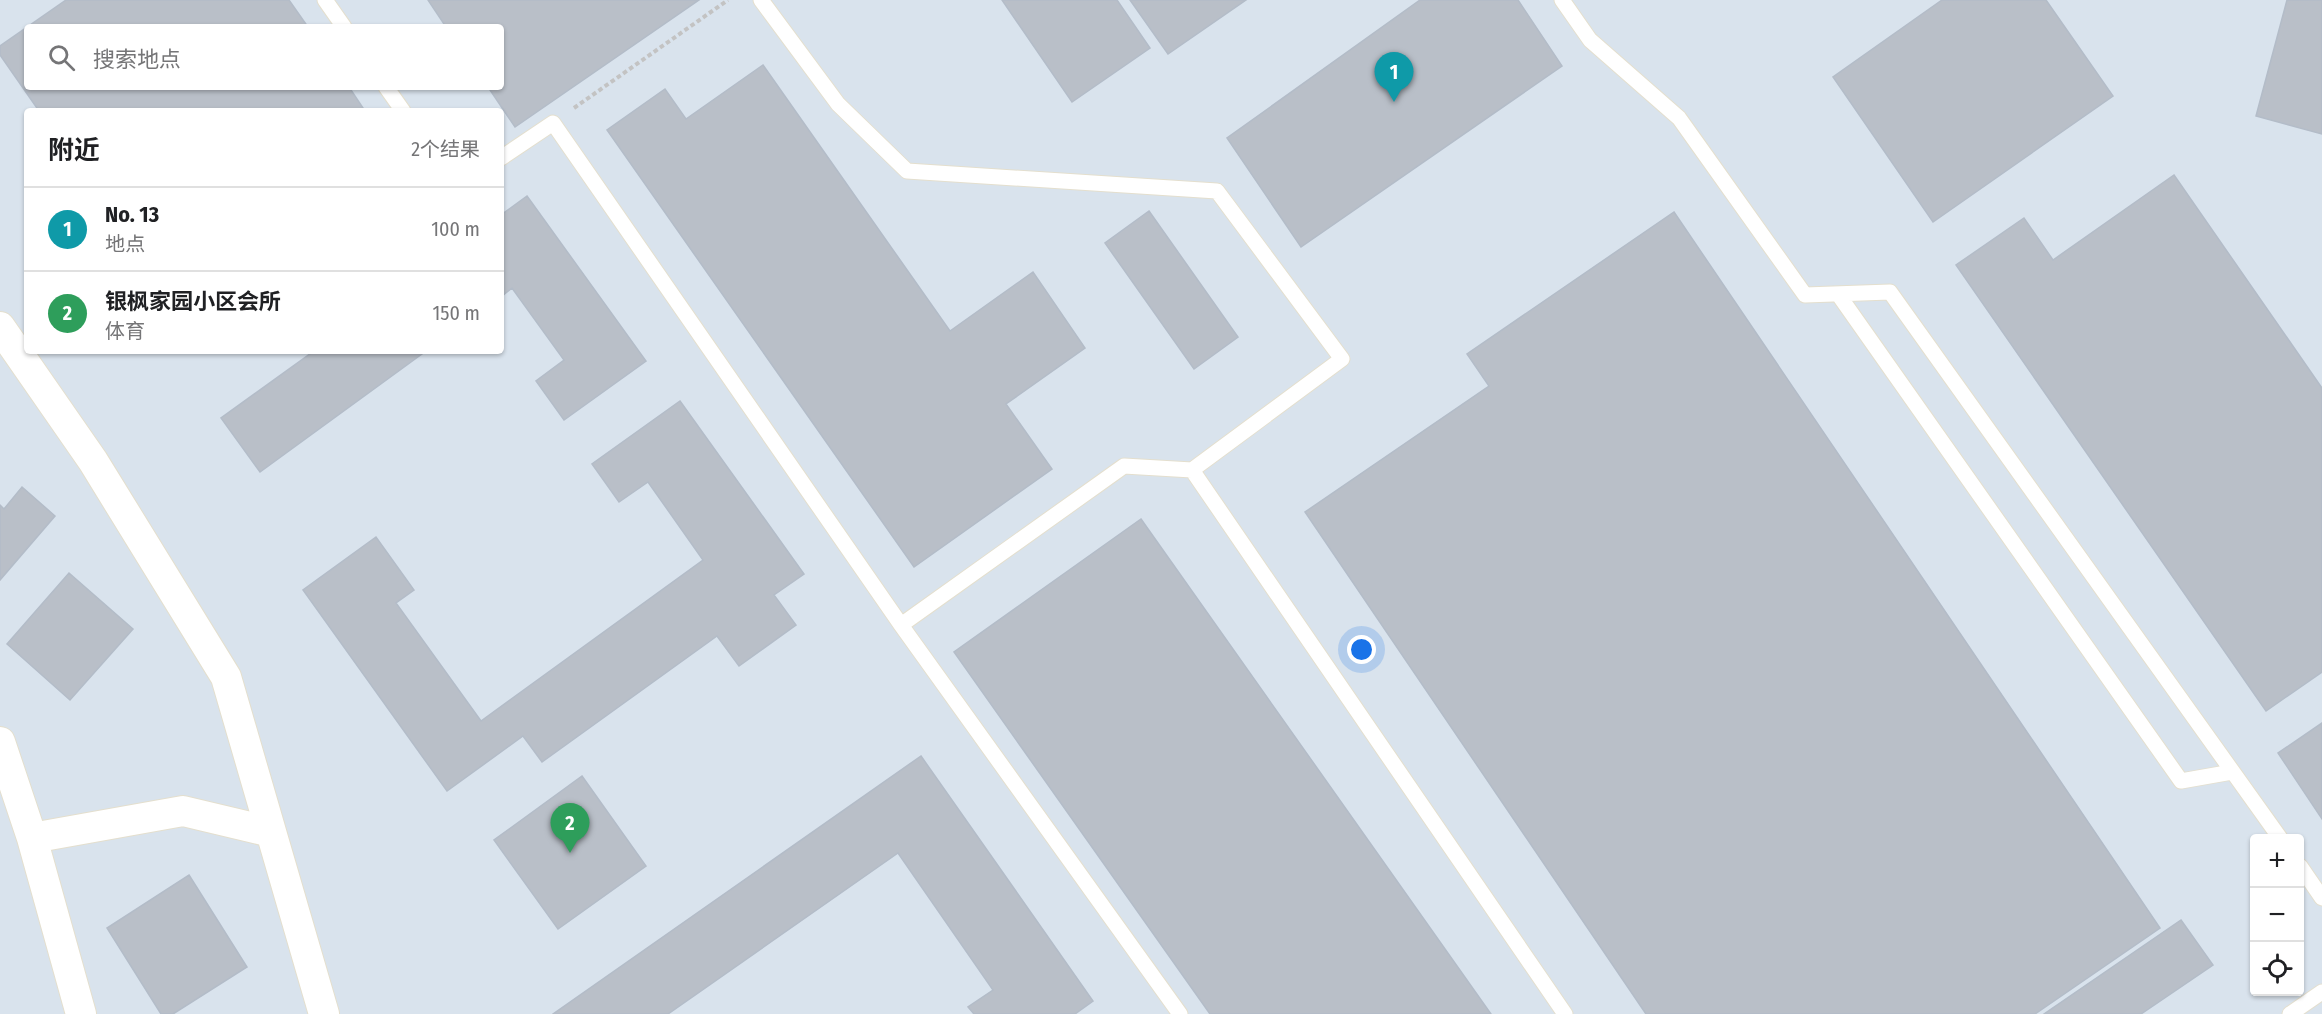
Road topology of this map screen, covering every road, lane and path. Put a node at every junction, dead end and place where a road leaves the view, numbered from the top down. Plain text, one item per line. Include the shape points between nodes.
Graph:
1 (325, 0) edge
2 (728, 0) edge
3 (761, 0) edge
4 (1562, 0) edge
5 (342, 24) edge
6 (388, 90) edge
7 (401, 108) edge
8 (553, 123) junction
9 (504, 156) edge
10 (1838, 294) junction
11 (0, 327) edge
12 (1192, 470) junction
13 (900, 625) junction
14 (0, 742) edge
15 (2232, 772) junction
16 (271, 832) junction
17 (2277, 834) edge
18 (32, 838) junction
19 (2304, 872) edge
20 (2322, 898) edge
21 (2322, 992) edge
22 (81, 1014) edge
23 (324, 1014) edge
24 (1180, 1014) edge
25 (1565, 1014) edge
26 (2290, 1014) edge

1 - 5 lane
2 - 8 path
3 - 12 lane via 838,104 907,171 1217,191 1342,359
4 - 10 lane via 1590,40 1679,118 1805,295
6 - 7 lane
8 - 9 lane
8 - 13 lane
10 - 15 lane via 1890,292
10 - 15 lane via 2181,781
11 - 16 street via 93,461 226,677
12 - 13 lane via 1124,466
12 - 25 lane
13 - 24 lane
14 - 18 street
15 - 17 lane
16 - 18 street via 183,811
16 - 23 street
18 - 22 street
19 - 20 lane
21 - 26 lane

